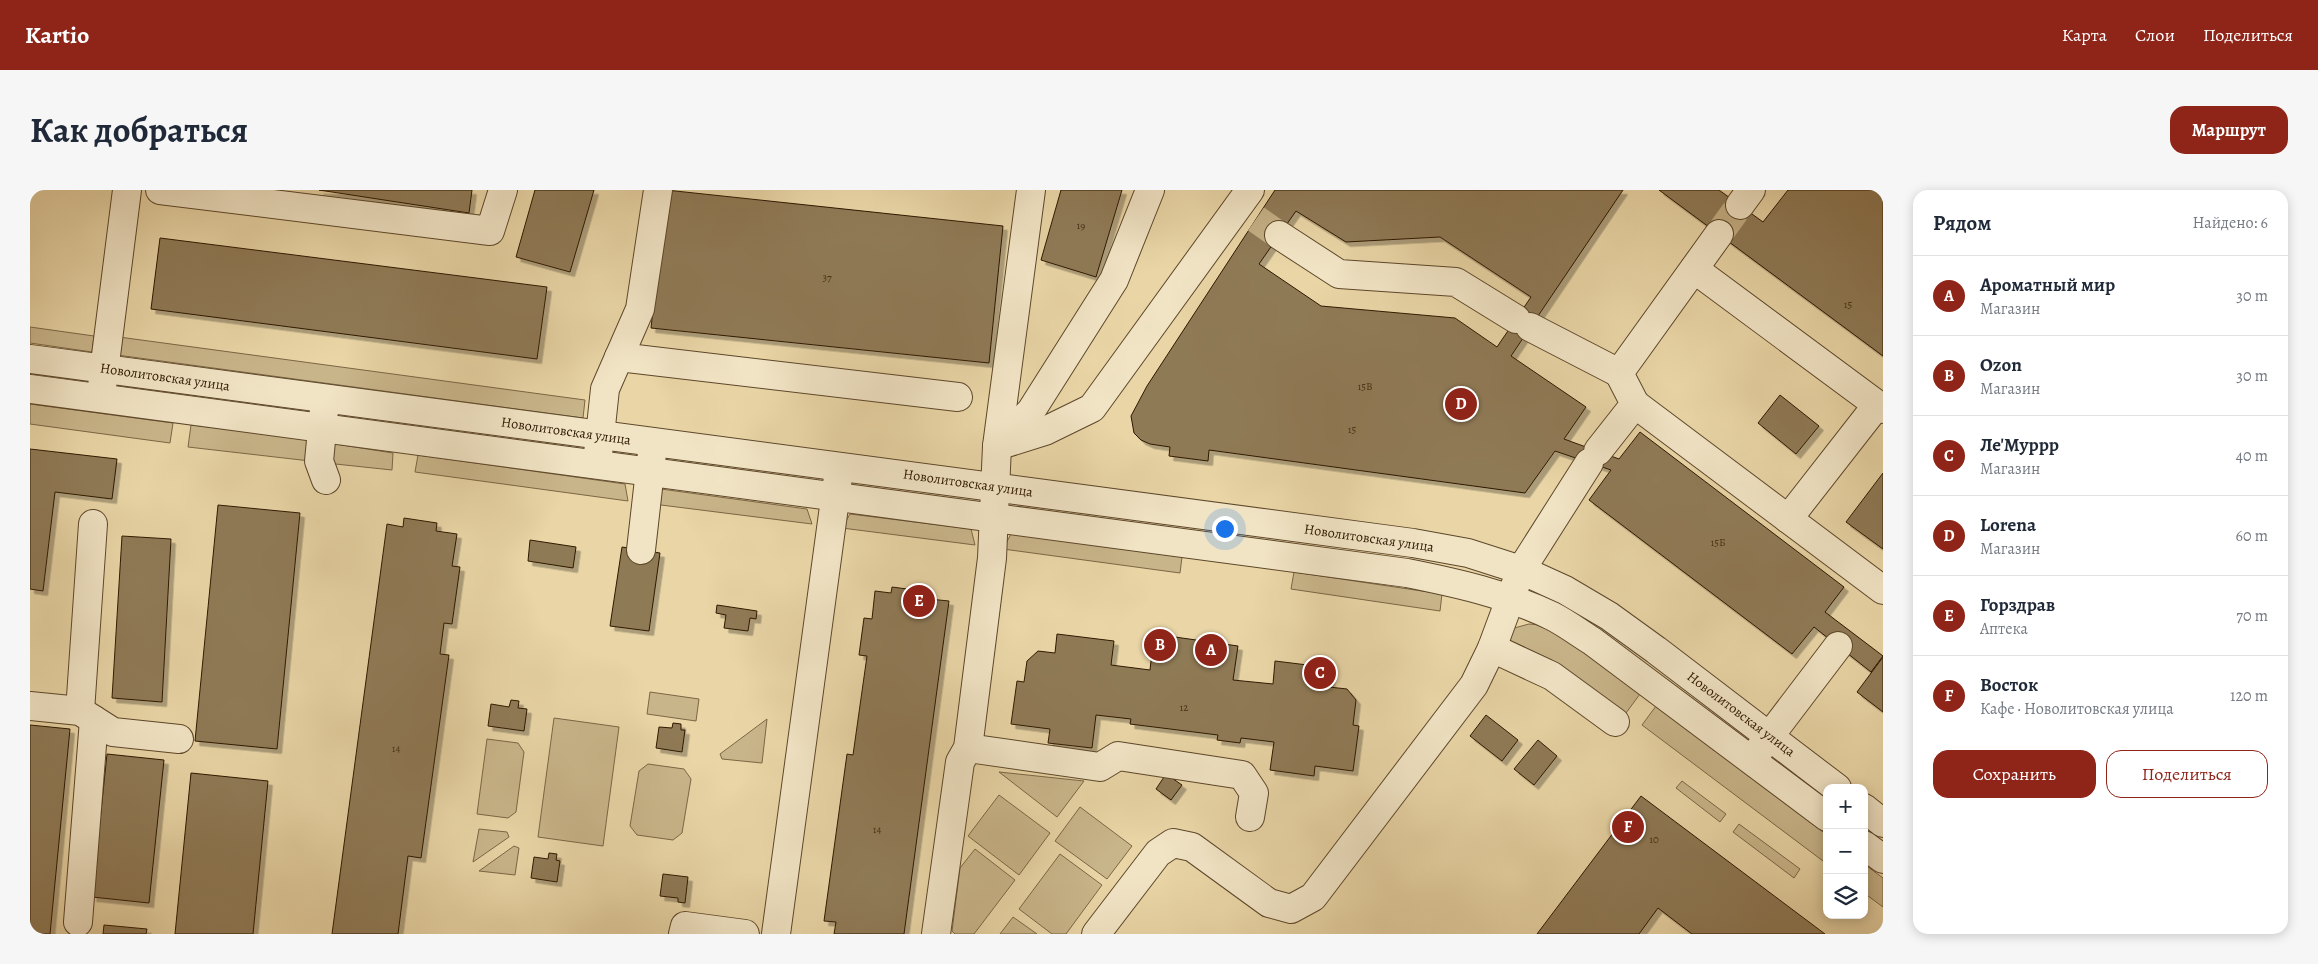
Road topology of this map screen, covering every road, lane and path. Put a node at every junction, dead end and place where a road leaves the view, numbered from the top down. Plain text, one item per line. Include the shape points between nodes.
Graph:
1 (127, 190) edge
2 (160, 190) edge
3 (502, 190) edge
4 (658, 190) edge
5 (1031, 190) edge
6 (1150, 190) edge
7 (1248, 205) edge
8 (1719, 234) tunnel mouth
9 (1279, 235) tunnel mouth
10 (1694, 269) junction
11 (619, 357) junction
12 (30, 359) edge
13 (104, 369) junction
14 (1618, 373) junction
15 (30, 389) edge
16 (958, 397) dead end
17 (100, 398) junction
18 (326, 398) junction
19 (1635, 404) junction
20 (1880, 407) edge
21 (410, 410) junction
22 (322, 428) junction
23 (600, 435) junction
24 (407, 439) junction
25 (653, 442) junction
26 (996, 446) junction
27 (597, 465) junction
28 (840, 466) junction
29 (650, 471) junction
30 (326, 480) dead end
31 (995, 486) junction
32 (836, 496) junction
33 (994, 516) junction
34 (1788, 518) junction
35 (94, 524) dead end
36 (641, 550) dead end
37 (1521, 570) junction
38 (1883, 590) edge
39 (1511, 598) junction
40 (1838, 646) dead end
41 (1492, 648) junction
42 (1656, 650) junction
43 (1638, 673) junction
44 (30, 706) edge
45 (87, 716) junction
46 (1615, 722) dead end
47 (1770, 736) junction
48 (179, 739) dead end
49 (968, 748) junction
50 (1752, 760) junction
51 (1833, 784) edge
52 (1868, 811) edge
53 (1823, 814) edge
54 (1250, 817) dead end
55 (1883, 823) edge
56 (1868, 848) edge
57 (1883, 859) edge
58 (78, 922) dead end
59 (683, 934) edge
60 (745, 934) edge
61 (776, 934) edge
62 (936, 934) edge
63 (1096, 934) edge

1 - 13 street
2 - 3 street via 490,231
4 - 11 street via 640,309
5 - 26 street
6 - 26 street via 1114,280 1030,411
7 - 26 street via 1092,408 1045,431
8 - 10 street
9 - 14 street via 1339,274 1456,282 1523,323
10 - 14 street
10 - 20 street
11 - 16 street
11 - 23 street via 605,389
12 - 13 street, Новолитовская улица
13 - 17 street
13 - 18 street, Новолитовская улица
14 - 19 street
15 - 17 street, Новолитовская улица
17 - 22 street, Новолитовская улица
18 - 21 street, Новолитовская улица
18 - 22 street
19 - 34 street
19 - 37 street via 1594,457 1556,531
20 - 34 street
21 - 23 street, Новолитовская улица
21 - 24 street
22 - 24 street, Новолитовская улица
22 - 30 street via 319,460
23 - 25 street, Новолитовская улица
23 - 27 street
24 - 27 street, Новолитовская улица
25 - 28 street, Новолитовская улица
25 - 29 street
26 - 31 street
27 - 29 street, Новолитовская улица
28 - 31 street, Новолитовская улица
28 - 32 street
29 - 32 street, Новолитовская улица
29 - 36 street
31 - 33 street
31 - 37 street, Новолитовская улица via 1413,543 1468,553
32 - 33 street, Новолитовская улица
32 - 61 street
33 - 39 street, Новолитовская улица via 1408,573 1461,583
33 - 49 street via 992,558
34 - 38 street
35 - 45 street
37 - 39 street
37 - 42 street, Новолитовская улица via 1572,594
39 - 41 street
39 - 43 street, Новолитовская улица via 1553,617
40 - 47 street
41 - 46 street via 1552,676
41 - 63 street via 1474,684 1314,897 1291,908 1269,903 1192,847 1173,843 1158,853
42 - 43 street
42 - 47 street, Новолитовская улица
43 - 50 street, Новолитовская улица
44 - 45 street
45 - 48 street via 113,732
45 - 58 street
47 - 50 street
47 - 51 street, Новолитовская улица
49 - 54 street via 1100,766 1118,756 1242,775 1254,793
49 - 62 street via 960,762
50 - 53 street, Новолитовская улица
52 - 55 street
56 - 57 street
59 - 60 street via 684,926

